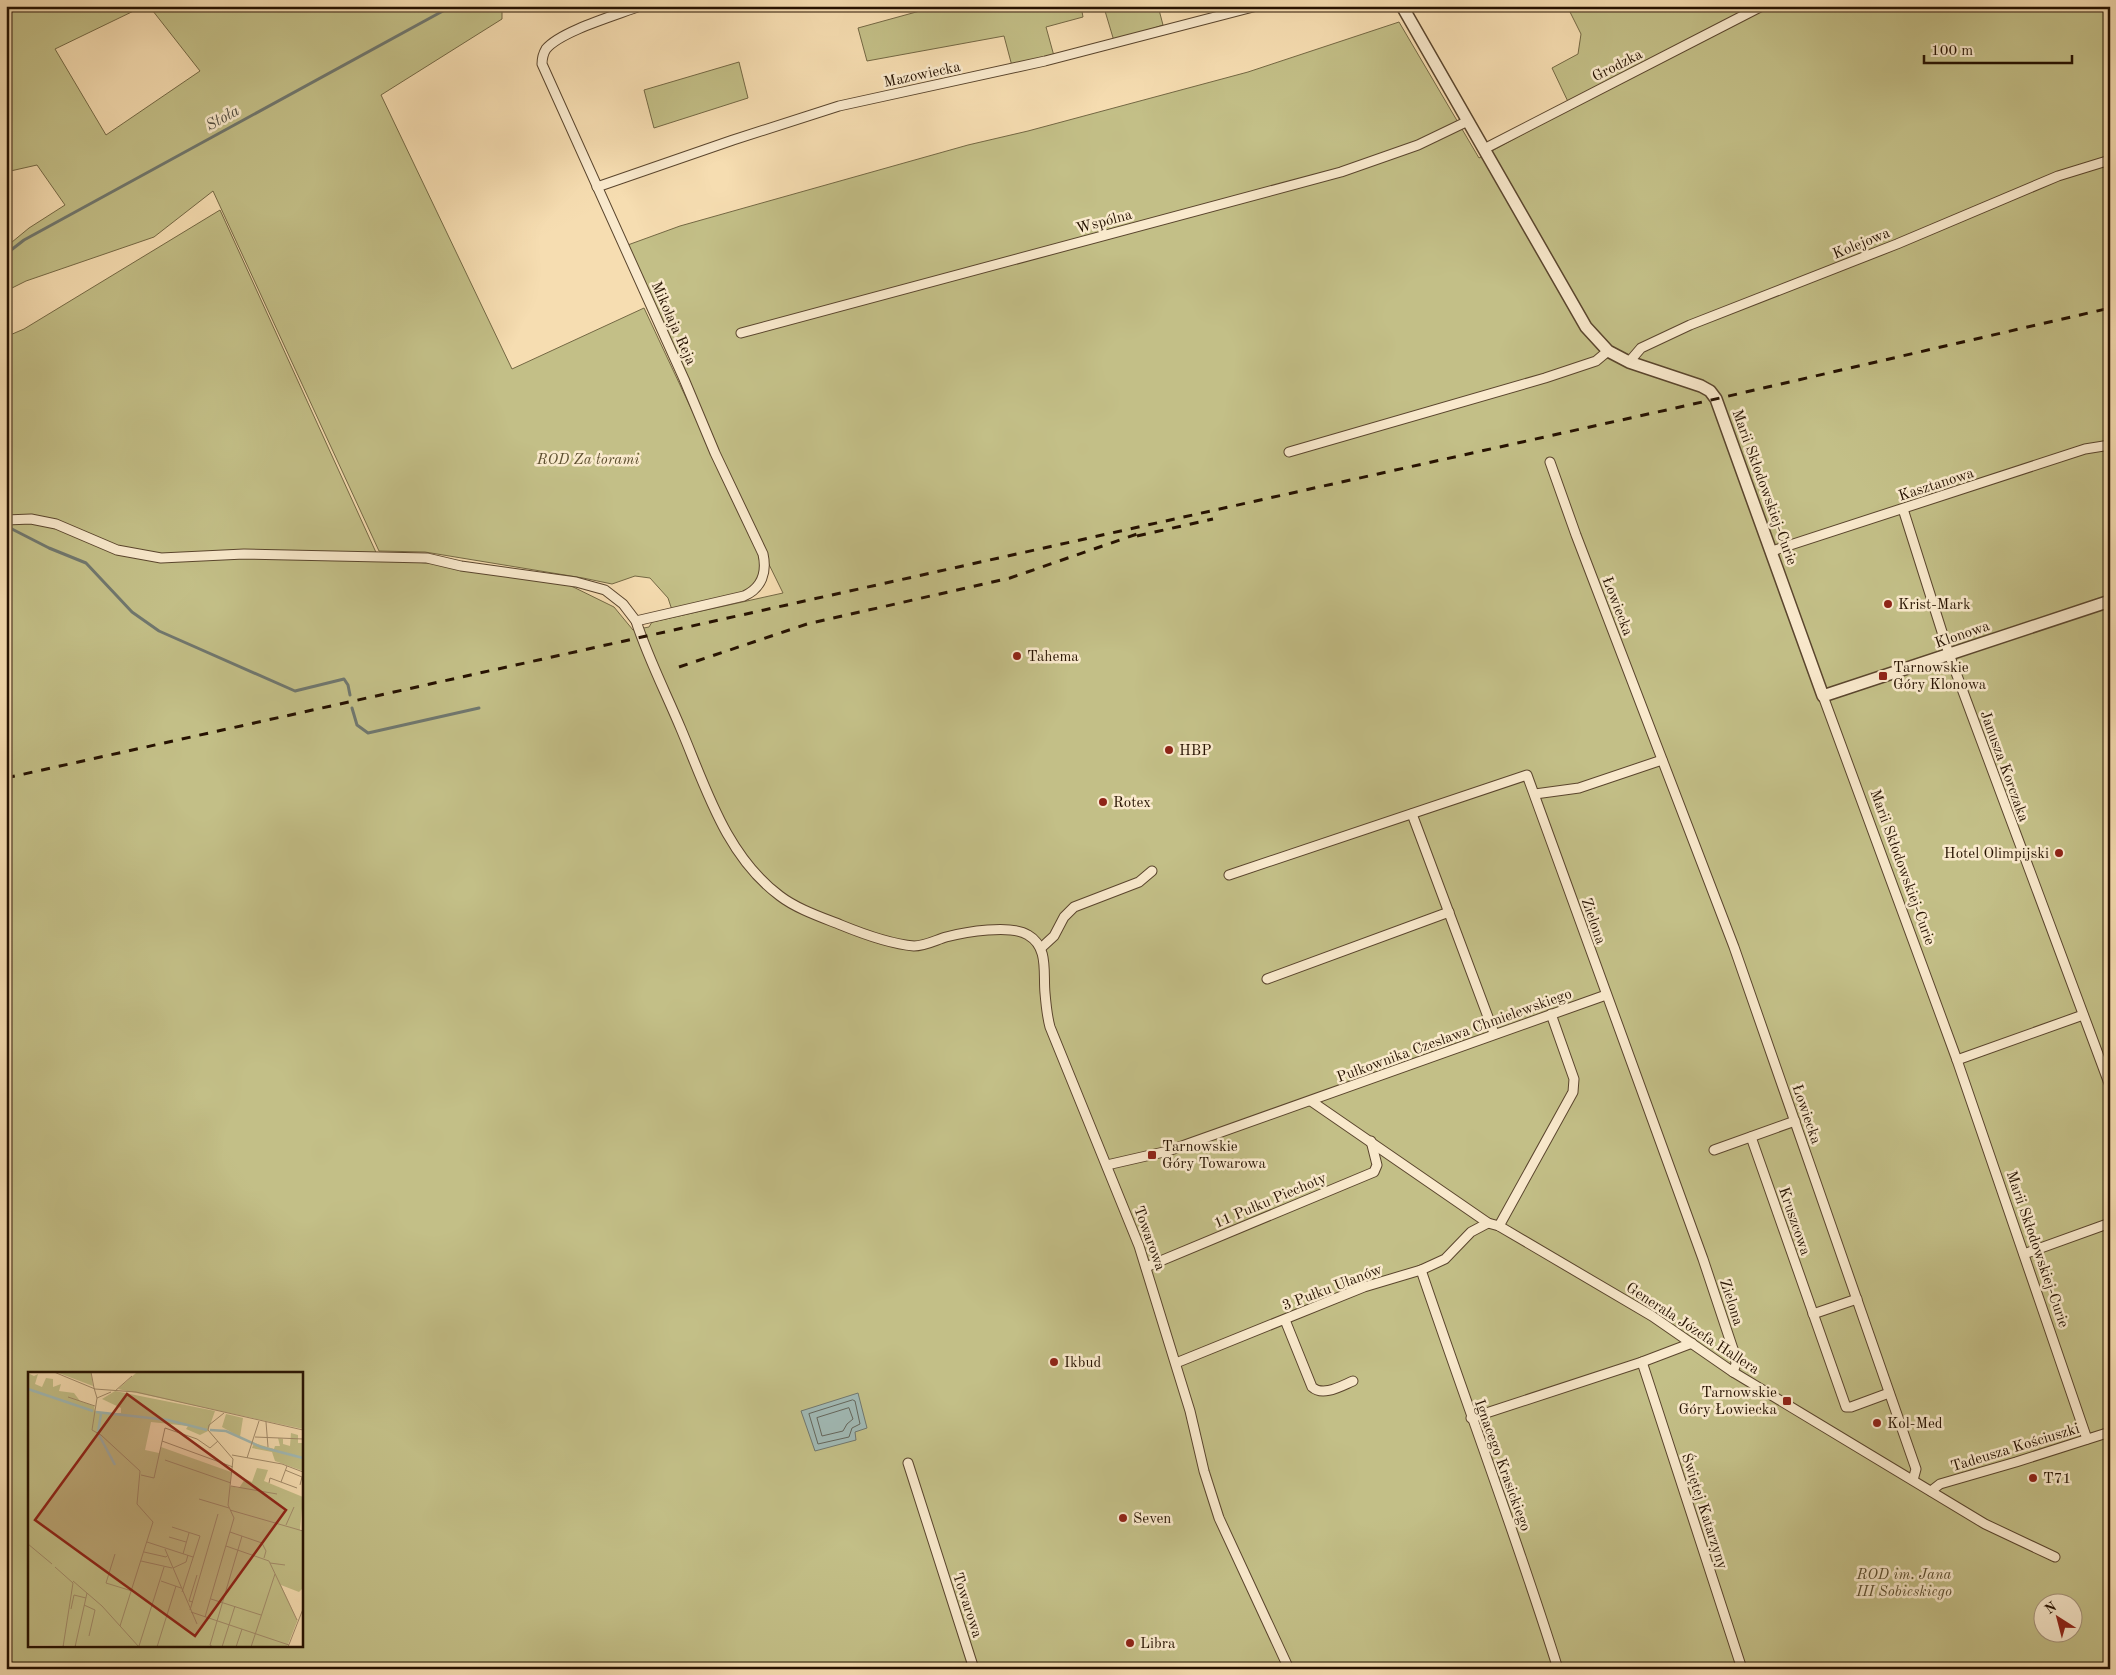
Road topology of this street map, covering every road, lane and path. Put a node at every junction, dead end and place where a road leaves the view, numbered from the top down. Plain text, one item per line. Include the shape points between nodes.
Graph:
1 (640, 6) edge
2 (1258, 6) edge
3 (1402, 6) edge
4 (1762, 6) edge
5 (1468, 121) junction
6 (1484, 150) junction
7 (2110, 160) edge
8 (598, 188) junction
9 (741, 332) dead end
10 (1608, 350) junction
11 (1629, 362) junction
12 (2110, 444) edge
13 (1289, 452) dead end
14 (1550, 462) dead end
15 (1903, 509) junction
16 (6, 520) edge
17 (1772, 551) junction
18 (2110, 601) edge
19 (636, 621) junction
20 (1949, 654) junction
21 (1823, 696) junction
22 (1662, 760) junction
23 (1535, 794) junction
24 (1412, 814) junction
25 (1152, 871) dead end
26 (1229, 875) dead end
27 (1449, 912) junction
28 (1041, 948) junction
29 (1267, 979) dead end
30 (1606, 995) junction
31 (1551, 1014) junction
32 (2084, 1016) junction
33 (1494, 1033) junction
34 (1957, 1060) junction
35 (2110, 1086) edge
36 (1315, 1103) junction
37 (1795, 1121) junction
38 (1751, 1137) junction
39 (1371, 1141) junction
40 (1714, 1150) dead end
41 (1107, 1165) junction
42 (1488, 1223) junction
43 (2110, 1223) edge
44 (1499, 1226) junction
45 (2024, 1254) junction
46 (1146, 1267) junction
47 (1421, 1270) junction
48 (1857, 1299) junction
49 (1813, 1314) junction
50 (1285, 1320) junction
51 (1692, 1343) junction
52 (1642, 1362) junction
53 (1176, 1363) junction
54 (1733, 1372) junction
55 (1353, 1381) dead end
56 (1889, 1393) junction
57 (1471, 1418) junction
58 (2110, 1432) edge
59 (2087, 1439) junction
60 (908, 1463) dead end
61 (1913, 1480) junction
62 (1931, 1491) junction
63 (2056, 1556) dead end
64 (974, 1669) edge
65 (1289, 1669) edge
66 (1558, 1669) edge
67 (1742, 1669) edge

1 - 8 street, Mikołaja Reja via 555,41 542,58 544,72
2 - 8 street, Mazowiecka via 1046,61 839,106
3 - 5 street
4 - 6 street, Grodzka
5 - 6 street
5 - 9 street, Wspólna via 1418,145 1341,172
6 - 10 street via 1586,327
7 - 11 street, Kolejowa via 2058,176 1897,244 1690,325 1640,348
8 - 19 street, Mikołaja Reja via 765,563 765,572 753,592
10 - 11 street
10 - 13 street via 1596,361 1545,378
11 - 17 street, Marii Skłodowskiej-Curie via 1710,391 1716,399
12 - 15 street, Kasztanowa via 2085,449
14 - 22 street, Łowiecka
15 - 17 street, Kasztanowa
15 - 20 street, Janusza Korczaka
16 - 19 street via 31,519 56,524 117,550 161,558 244,554 427,558 576,582 605,590
17 - 21 street, Marii Skłodowskiej-Curie
18 - 20 street, Klonowa
19 - 28 street via 725,832 753,871 778,895 855,931 906,944 920,946 964,933 1015,930 1030,936
20 - 21 street, Klonowa
20 - 32 street, Janusza Korczaka
21 - 34 street, Marii Skłodowskiej-Curie
22 - 23 street via 1579,788
22 - 37 street, Łowiecka via 1734,947
23 - 24 street, Zielona via 1528,775
23 - 30 street, Zielona
24 - 26 street, Zielona
24 - 27 street
25 - 28 street via 1139,882 1074,907 1064,917 1054,936
27 - 29 street
27 - 33 street
28 - 41 street, Towarowa via 1050,1027
30 - 31 street, Pułkownika Czesława Chmielewskiego
30 - 54 street, Zielona via 1703,1259 1735,1355
31 - 33 street, Pułkownika Czesława Chmielewskiego
31 - 44 street via 1574,1079 1573,1092
32 - 34 street
32 - 35 street, Janusza Korczaka
33 - 36 street, Pułkownika Czesława Chmielewskiego
34 - 45 street, Marii Skłodowskiej-Curie
36 - 39 street, Generała Józefa Hallera
36 - 41 street via 1168,1151
37 - 38 street
37 - 48 street, Łowiecka
38 - 40 street
38 - 49 street, Kruszcowa
39 - 42 street, Generała Józefa Hallera
39 - 46 street, 11 Pułku Piechoty via 1377,1164 1374,1172
41 - 46 street, Towarowa
42 - 44 street, Generała Józefa Hallera
42 - 47 street, 3 Pułku Ułanów via 1471,1232 1445,1259
43 - 45 street
44 - 51 street, Generała Józefa Hallera
45 - 59 street, Marii Skłodowskiej-Curie
46 - 53 street, Towarowa
47 - 50 street, 3 Pułku Ułanów via 1364,1287
47 - 57 street, Ignacego Krasickiego
48 - 49 street
48 - 56 street, Łowiecka
49 - 56 street, Kruszcowa via 1846,1407
50 - 53 street, 3 Pułku Ułanów
50 - 55 street via 1312,1387 1323,1392
51 - 52 street
51 - 54 street, Generała Józefa Hallera
52 - 57 street
52 - 67 street, Świętej Katarzyny
53 - 65 street, Towarowa via 1219,1518
54 - 61 street, Generała Józefa Hallera
56 - 61 street, Łowiecka via 1916,1468
57 - 66 street, Ignacego Krasickiego via 1532,1586
58 - 59 street, Tadeusza Kościuszki
59 - 62 street, Tadeusza Kościuszki via 1940,1484
60 - 64 street, Towarowa
61 - 62 street, Generała Józefa Hallera
62 - 63 street, Generała Józefa Hallera via 1985,1524

